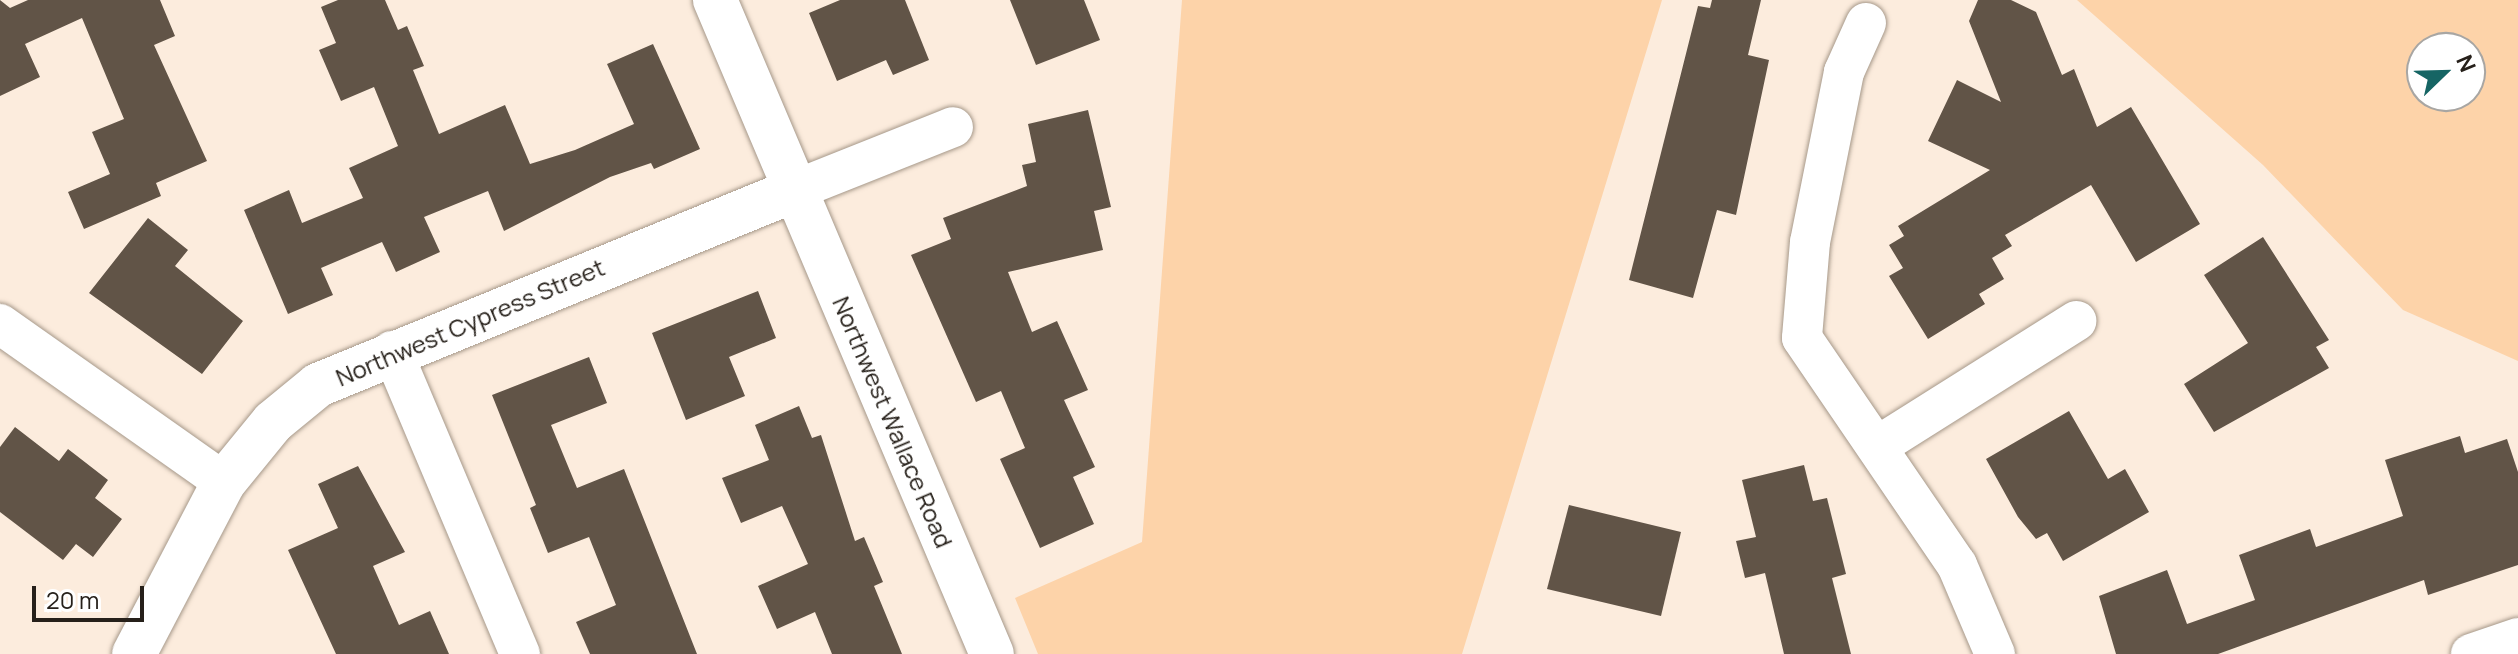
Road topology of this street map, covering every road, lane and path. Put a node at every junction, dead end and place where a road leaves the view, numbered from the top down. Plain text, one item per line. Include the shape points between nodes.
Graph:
1 (715, 0) edge
2 (1866, 23) dead end
3 (953, 127) dead end
4 (795, 190) junction
5 (2076, 321) dead end
6 (0, 324) edge
7 (392, 351) junction
8 (1881, 444) junction
9 (224, 482) junction
10 (2518, 638) edge
11 (134, 654) edge
12 (520, 654) edge
13 (992, 654) edge
14 (1995, 654) edge
15 (2471, 654) edge

1 - 4 street, Northwest Wallace Road
2 - 8 street via 1835,118 1810,242 1802,338
3 - 4 street
4 - 7 street, Northwest Cypress Street
4 - 13 street, Northwest Wallace Road
5 - 8 street
6 - 9 street
7 - 9 street, Northwest Cypress Street via 318,385 273,422
7 - 12 street
8 - 14 street via 1974,595
9 - 11 street, Northwest Cypress Street
10 - 15 street

